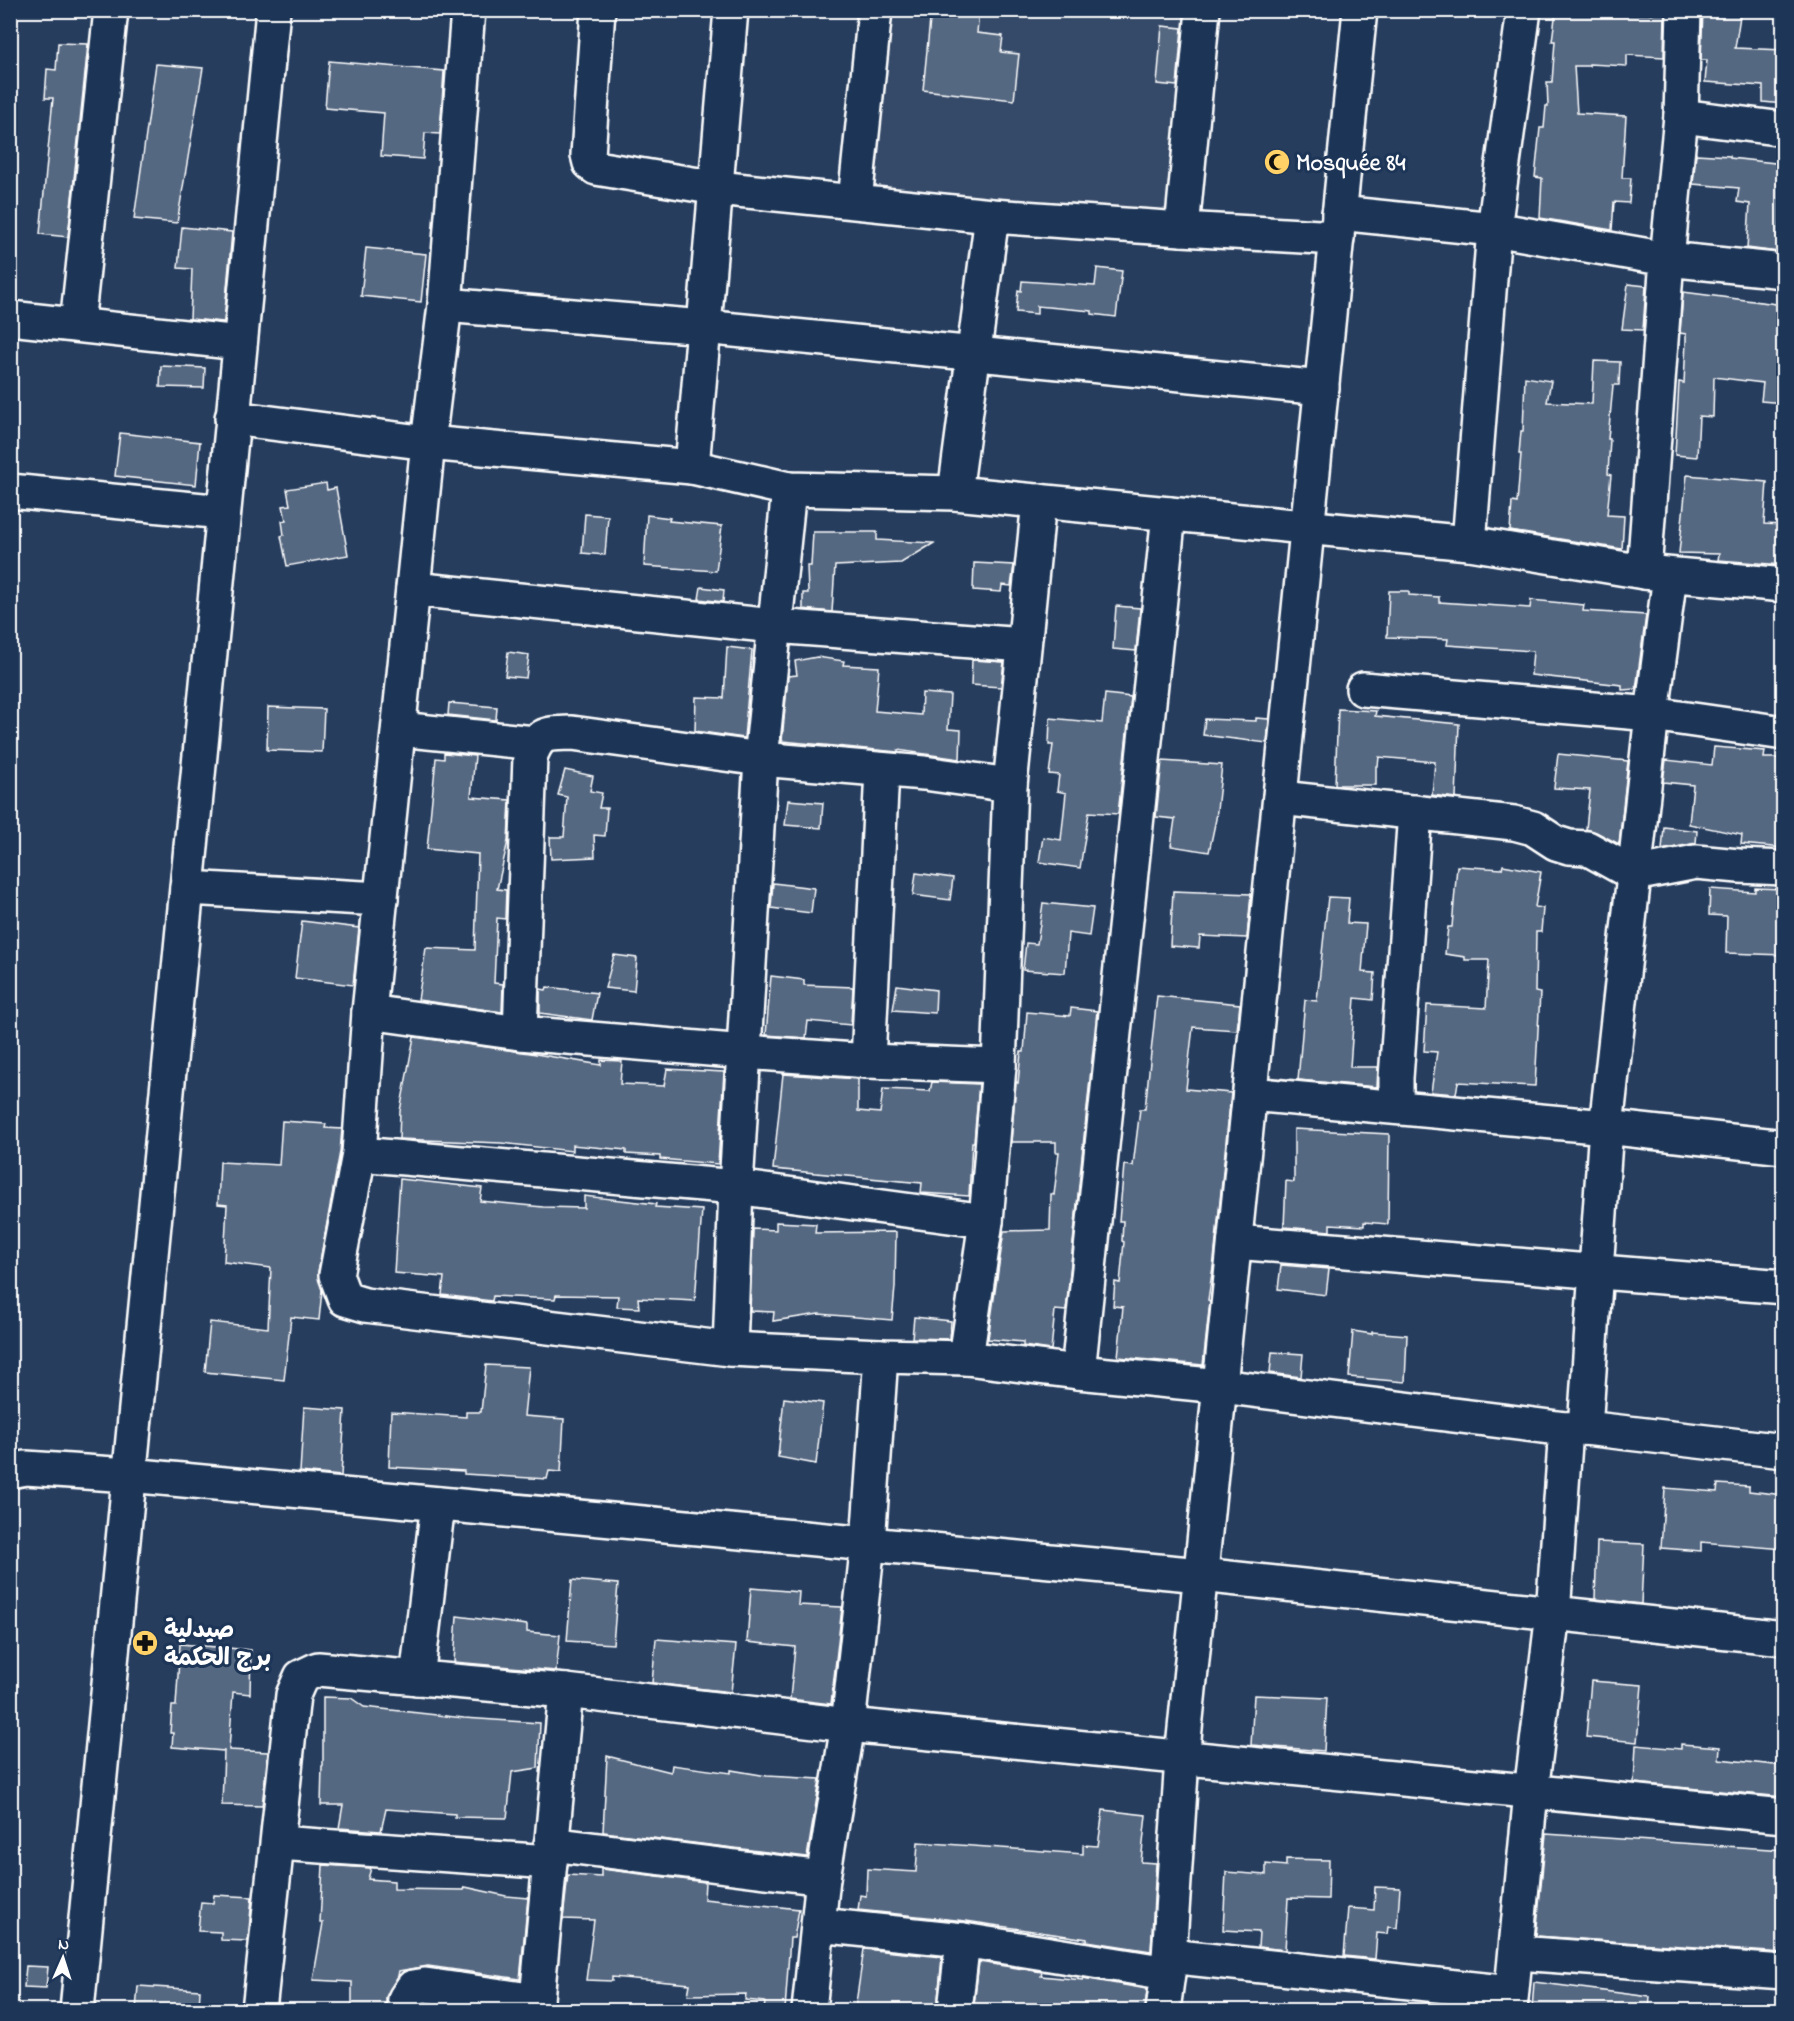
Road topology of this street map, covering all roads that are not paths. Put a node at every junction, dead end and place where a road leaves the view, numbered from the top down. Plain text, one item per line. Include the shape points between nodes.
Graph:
1 (111, 10) edge
2 (273, 10) edge
3 (468, 10) edge
4 (598, 10) edge
5 (731, 10) edge
6 (875, 10) edge
7 (1203, 10) edge
8 (1360, 10) edge
9 (1524, 10) edge
10 (1684, 10) edge
11 (1681, 116) junction
12 (1784, 129) edge
13 (717, 188) junction
14 (855, 201) junction
15 (992, 216) junction
16 (1338, 225) junction
17 (1494, 229) junction
18 (1182, 230) junction
19 (1667, 259) junction
20 (1784, 271) edge
21 (445, 305) junction
22 (10, 318) edge
23 (77, 325) junction
24 (703, 327) junction
25 (240, 343) junction
26 (974, 354) junction
27 (1322, 388) junction
28 (232, 418) junction
29 (428, 443) junction
30 (692, 466) junction
31 (789, 489) junction
32 (10, 491) edge
33 (955, 493) junction
34 (1039, 501) junction
35 (223, 512) junction
36 (1169, 514) junction
37 (1308, 528) junction
38 (1469, 543) junction
39 (1657, 573) junction
40 (1784, 585) edge
41 (413, 589) junction
42 (775, 626) junction
43 (1024, 645) junction
44 (1363, 689) dead end
45 (1652, 714) junction
46 (399, 729) junction
47 (1784, 733) edge
48 (535, 743) junction
49 (761, 759) junction
50 (882, 770) junction
51 (1010, 785) junction
52 (1280, 798) junction
53 (1415, 812) junction
54 (1784, 868) edge
55 (1634, 874) junction
56 (186, 888) junction
57 (381, 899) junction
58 (369, 1012) junction
59 (520, 1033) junction
60 (745, 1052) junction
61 (868, 1061) junction
62 (999, 1066) junction
63 (1250, 1094) junction
64 (1396, 1107) junction
65 (1606, 1127) junction
66 (1784, 1147) edge
67 (359, 1154) junction
68 (736, 1187) junction
69 (986, 1221) junction
70 (1235, 1242) junction
71 (1596, 1272) junction
72 (1784, 1287) edge
73 (730, 1349) junction
74 (881, 1356) junction
75 (966, 1358) junction
76 (1078, 1372) junction
77 (1220, 1386) junction
78 (1575, 1429) junction
79 (1784, 1451) edge
80 (10, 1471) edge
81 (129, 1475) junction
82 (438, 1504) junction
83 (868, 1543) junction
84 (1201, 1575) junction
85 (1553, 1613) junction
86 (1784, 1638) edge
87 (417, 1678) junction
88 (566, 1691) junction
89 (848, 1725) junction
90 (1182, 1758) junction
91 (1532, 1792) junction
92 (1784, 1816) edge
93 (278, 1843) junction
94 (551, 1853) junction
95 (824, 1878) junction
96 (819, 1925) junction
97 (963, 1940) junction
98 (1516, 1953) junction
99 (1168, 1965) junction
100 (1784, 1972) edge
101 (1510, 2002) edge
102 (542, 2008) edge
103 (77, 2010) edge
104 (259, 2010) edge
105 (404, 2010) edge
106 (809, 2010) edge
107 (955, 2010) edge
108 (1163, 2010) edge

1 - 23 street
2 - 25 street
3 - 21 street
4 - 13 street via 590,163 596,168
5 - 13 street
6 - 14 street
7 - 18 street
8 - 16 street
9 - 17 street
10 - 11 street
11 - 12 street
11 - 19 street
13 - 14 street
13 - 24 street
14 - 15 street
15 - 18 street
15 - 26 street
16 - 17 street
16 - 18 street
16 - 27 street
17 - 19 street
17 - 38 street
19 - 20 street
19 - 39 street
21 - 24 street
21 - 29 street
22 - 23 street
23 - 25 street
24 - 26 street
24 - 30 street
25 - 28 street
26 - 27 street
26 - 33 street
27 - 37 street
28 - 29 street
28 - 35 street
29 - 30 street
29 - 41 street
30 - 31 street
31 - 33 street
31 - 42 street
32 - 35 street
33 - 34 street
34 - 36 street
34 - 43 street
35 - 56 street
36 - 37 street
36 - 76 street
37 - 38 street
37 - 52 street
38 - 39 street
39 - 40 street
39 - 45 street
41 - 42 street
41 - 46 street
42 - 43 street
42 - 49 street
43 - 51 street
44 - 45 street
45 - 47 street
45 - 55 street
46 - 48 street
46 - 57 street
48 - 49 street via 547,734 572,733
48 - 59 street via 530,757
49 - 50 street
49 - 60 street
50 - 51 street
50 - 61 street
51 - 62 street
52 - 53 street
52 - 63 street
53 - 55 street via 1533,828 1562,845 1587,848
53 - 64 street
54 - 55 street via 1696,862
55 - 65 street
56 - 57 street
56 - 81 street
57 - 58 street
58 - 59 street
58 - 67 street
59 - 60 street
60 - 61 street
60 - 68 street
61 - 62 street
62 - 69 street
63 - 64 street
63 - 70 street
64 - 65 street
65 - 66 street
65 - 71 street
67 - 68 street
67 - 73 street via 336,1275 345,1299 365,1305
68 - 69 street
68 - 73 street
69 - 75 street
70 - 71 street
70 - 77 street
71 - 72 street
71 - 78 street
73 - 74 street
74 - 75 street
74 - 83 street
75 - 76 street
76 - 77 street
77 - 78 street
77 - 84 street
78 - 79 street
78 - 85 street
80 - 81 street via 26,1468
81 - 82 street
81 - 103 street
82 - 83 street
82 - 87 street
83 - 84 street
83 - 89 street
84 - 85 street
84 - 90 street
85 - 86 street
85 - 91 street
87 - 88 street
87 - 93 street via 318,1669 301,1677 293,1695
88 - 89 street
88 - 94 street
89 - 90 street
89 - 95 street
90 - 91 street
90 - 99 street
91 - 92 street
91 - 98 street
93 - 94 street
93 - 104 street
94 - 95 street
94 - 102 street
95 - 96 street
96 - 97 street
96 - 106 street
97 - 99 street
97 - 107 street
98 - 100 street
98 - 101 street
99 - 101 street
99 - 108 street
102 - 105 street via 424,1985 413,1987 405,1999

